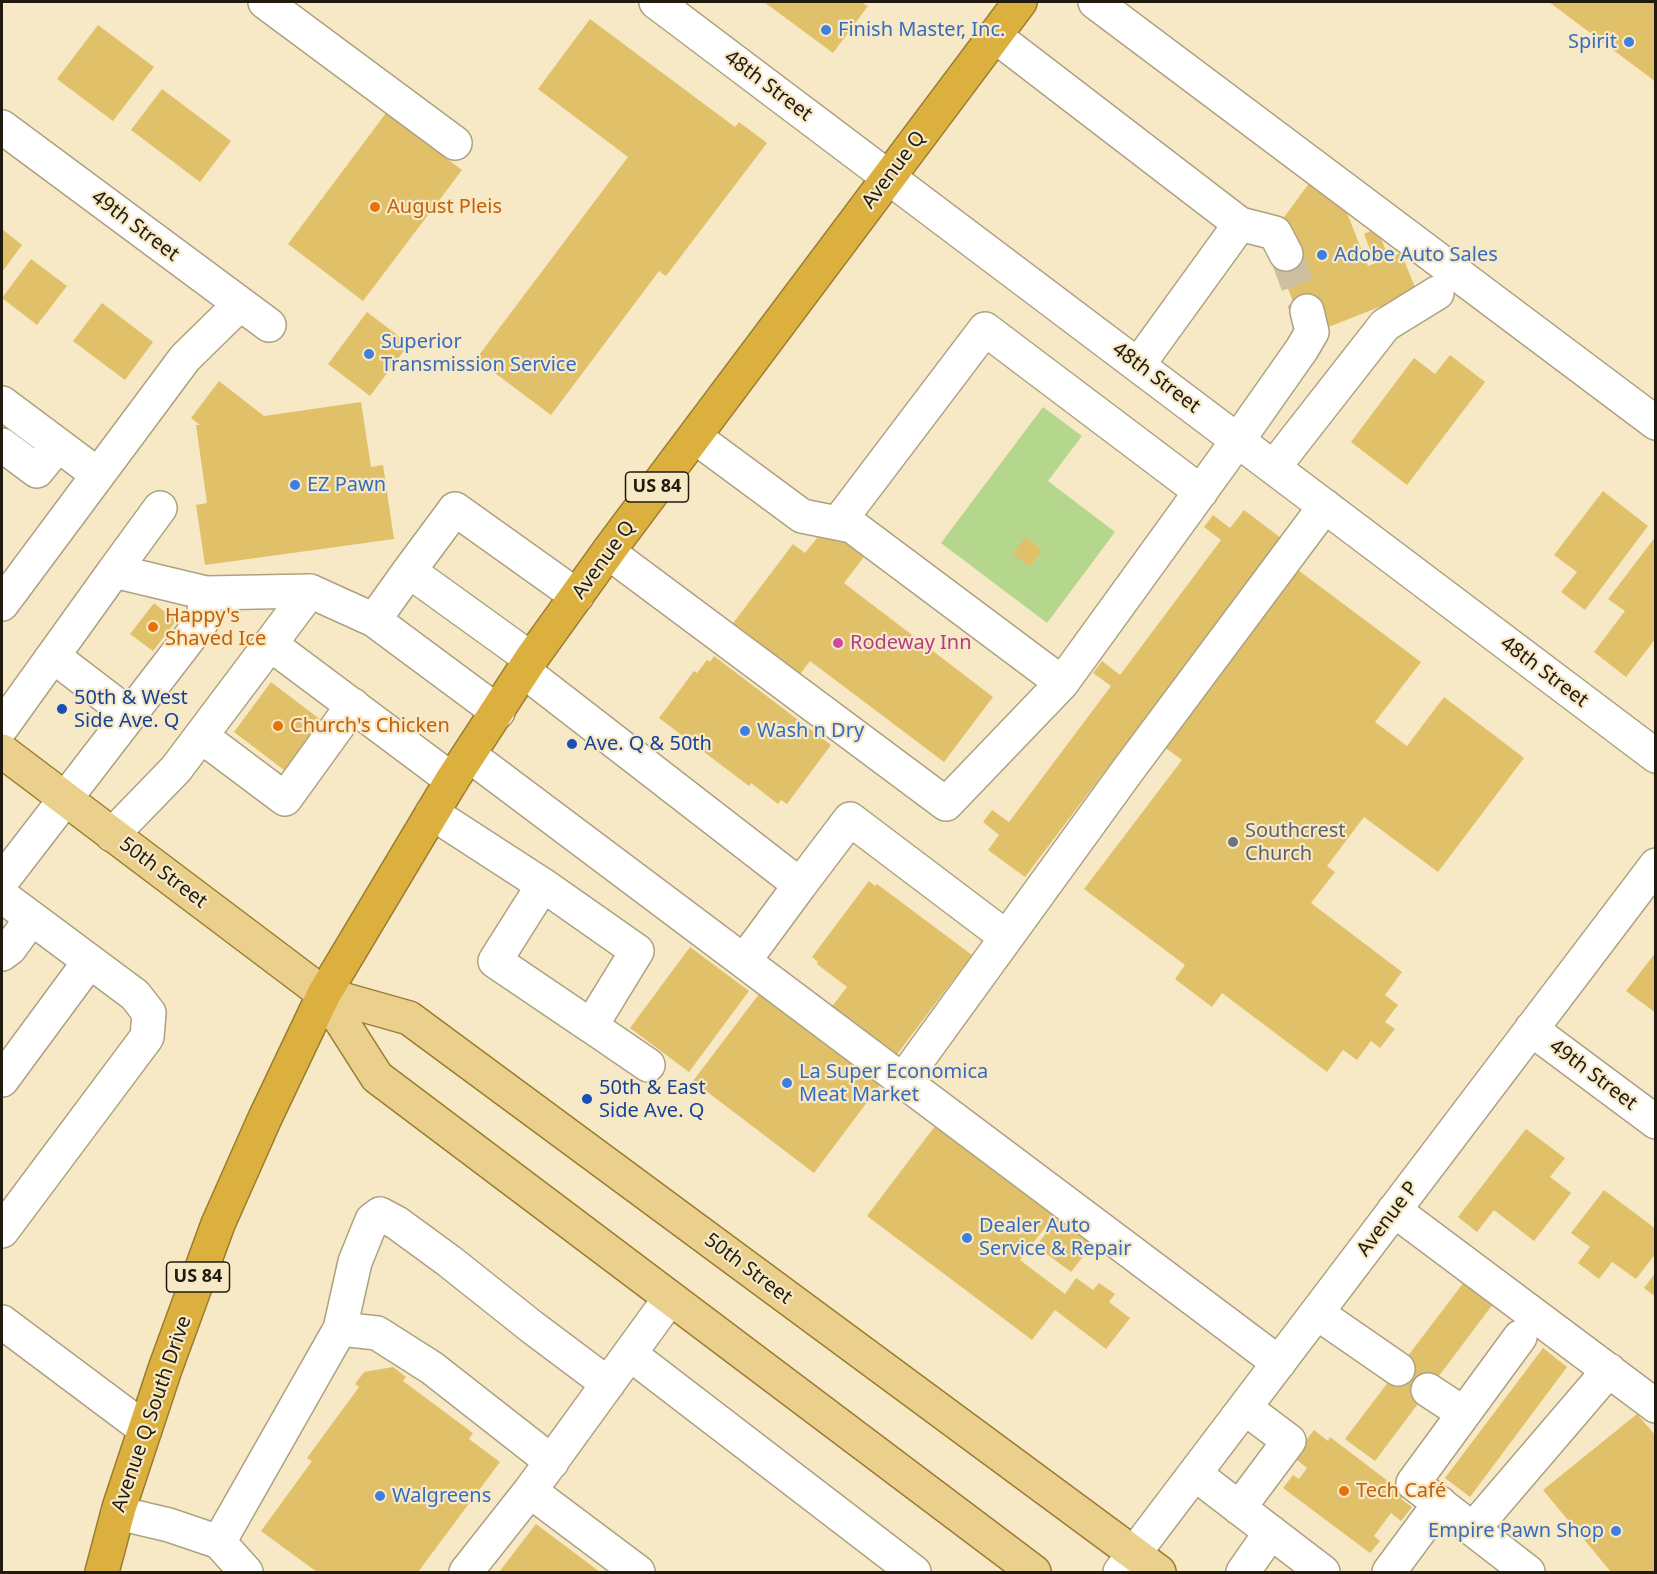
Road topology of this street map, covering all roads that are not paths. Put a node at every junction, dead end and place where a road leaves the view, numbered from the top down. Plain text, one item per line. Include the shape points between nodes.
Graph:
1 (266, 2) edge
2 (656, 2) edge
3 (1020, 2) edge
4 (1095, 2) edge
5 (995, 36) junction
6 (2, 127) edge
7 (455, 143) dead end
8 (890, 177) junction
9 (1240, 224) junction
10 (1286, 254) tunnel mouth
11 (1437, 293) dead end
12 (240, 304) junction
13 (1307, 311) tunnel mouth
14 (269, 325) dead end
15 (1138, 364) junction
16 (2, 403) edge
17 (1656, 423) edge
18 (695, 436) junction
19 (1238, 440) junction
20 (2, 445) edge
21 (58, 445) junction
22 (1274, 467) junction
23 (97, 474) junction
24 (1201, 492) junction
25 (1325, 506) junction
26 (160, 508) dead end
27 (838, 523) junction
28 (608, 552) junction
29 (114, 571) junction
30 (409, 571) junction
31 (310, 591) junction
32 (206, 593) junction
33 (577, 596) junction
34 (2, 604) edge
35 (374, 620) junction
36 (276, 648) junction
37 (53, 656) junction
38 (528, 666) junction
39 (1062, 684) junction
40 (353, 705) junction
41 (498, 712) junction
42 (130, 715) junction
43 (2, 728) edge
44 (208, 741) junction
45 (2, 751) edge
46 (1656, 756) edge
47 (461, 768) junction
48 (66, 800) junction
49 (432, 813) junction
50 (112, 835) junction
51 (1656, 865) edge
52 (2, 881) edge
53 (543, 885) junction
54 (800, 885) junction
55 (2, 896) edge
56 (31, 919) junction
57 (1006, 937) junction
58 (2, 954) edge
59 (744, 961) junction
60 (89, 962) junction
61 (324, 994) junction
62 (591, 1026) junction
63 (1532, 1029) junction
64 (648, 1065) dead end
65 (2, 1080) edge
66 (903, 1080) junction
67 (1656, 1122) edge
68 (1395, 1210) junction
69 (2, 1231) edge
70 (670, 1298) junction
71 (1317, 1313) junction
72 (2, 1322) edge
73 (340, 1329) junction
74 (1520, 1337) dead end
75 (630, 1354) junction
76 (1279, 1364) junction
77 (1398, 1369) dead end
78 (1609, 1370) junction
79 (608, 1384) junction
80 (1428, 1390) dead end
81 (1656, 1406) edge
82 (1245, 1408) junction
83 (1463, 1413) junction
84 (145, 1429) junction
85 (552, 1462) junction
86 (1195, 1474) junction
87 (530, 1491) junction
88 (1440, 1503) junction
89 (1239, 1508) junction
90 (118, 1513) junction
91 (1473, 1528) junction
92 (1271, 1532) junction
93 (219, 1542) junction
94 (1138, 1566) edge
95 (102, 1572) edge
96 (246, 1572) edge
97 (466, 1572) edge
98 (638, 1572) edge
99 (914, 1572) edge
100 (1034, 1572) edge
101 (1243, 1572) edge
102 (1323, 1572) edge
103 (1389, 1572) edge
104 (1528, 1572) edge

1 - 7 street
2 - 8 street, 48th Street
3 - 5 highway, Avenue Q / US 84
4 - 17 street
5 - 8 highway, Avenue Q / US 84
5 - 9 street
6 - 12 street, 49th Street
8 - 15 street, 48th Street
8 - 18 highway, Avenue Q / US 84
9 - 10 street via 1275,233
9 - 15 street
11 - 22 street via 1385,325
12 - 14 street, 49th Street
12 - 23 street via 184,358
13 - 19 street via 1312,332
15 - 19 street, 48th Street
16 - 21 street
18 - 27 street via 802,516
18 - 28 highway, Avenue Q / US 84
19 - 22 street, 48th Street
19 - 24 street
20 - 21 street via 37,471
21 - 23 street
22 - 25 street, 48th Street
23 - 34 street
24 - 27 street via 985,329
24 - 39 street
25 - 46 street, 48th Street
25 - 57 street
26 - 29 street
27 - 39 street via 852,526
28 - 33 highway, Avenue Q / US 84
28 - 39 street via 946,804
29 - 32 street
29 - 37 street
30 - 33 street via 455,509
30 - 35 street
30 - 38 street
31 - 32 street
31 - 35 street
31 - 36 street
32 - 42 street via 203,620
33 - 38 highway, Avenue Q / US 84
35 - 41 street
36 - 40 street
36 - 44 street
37 - 42 street
37 - 43 street
38 - 41 highway, Avenue Q / US 84
38 - 54 street
40 - 44 street via 285,799
40 - 47 street
41 - 47 highway, Avenue Q / US 84
42 - 48 street
44 - 50 street
45 - 48 main road, 50th Street
47 - 49 highway, Avenue Q / US 84
47 - 59 street
48 - 50 main road, 50th Street
48 - 52 street
49 - 53 street
49 - 61 highway, Avenue Q / US 84
50 - 61 main road, 50th Street
51 - 63 street, Avenue P
53 - 62 street via 637,951
53 - 62 street via 495,961
54 - 57 street via 850,819
54 - 59 street
55 - 56 street
56 - 58 street
56 - 60 street
57 - 66 street
59 - 66 street
60 - 65 street
60 - 69 street via 135,995 149,1013 147,1037
61 - 70 main road, 50th Street via 377,1077
61 - 84 highway, Avenue Q South Drive / US 84 via 218,1224
61 - 94 main road, 50th Street via 409,1018
62 - 64 street
63 - 67 street, 49th Street
63 - 68 street, Avenue P
66 - 76 street
68 - 71 street, Avenue P
68 - 78 street
70 - 75 street
70 - 100 main road, 50th Street
71 - 76 street, Avenue P
71 - 77 street
72 - 84 street
73 - 79 street via 355,1262 372,1220 380,1214 449,1261
73 - 85 street via 387,1339 432,1368
73 - 93 street
74 - 83 street
75 - 79 street
75 - 99 street
76 - 82 street, Avenue P
78 - 81 street
78 - 91 street
79 - 85 street
80 - 83 street
82 - 86 street, Avenue P
82 - 89 street via 1289,1441
83 - 88 street via 1413,1483
84 - 90 highway, Avenue Q South Drive / US 84
85 - 87 street
86 - 89 street
86 - 94 street, Avenue P
87 - 97 street
87 - 98 street
88 - 91 street
88 - 103 street
89 - 92 street
90 - 93 street
90 - 95 highway, Avenue Q South Drive / US 84
91 - 104 street
92 - 101 street
92 - 102 street
93 - 96 street

